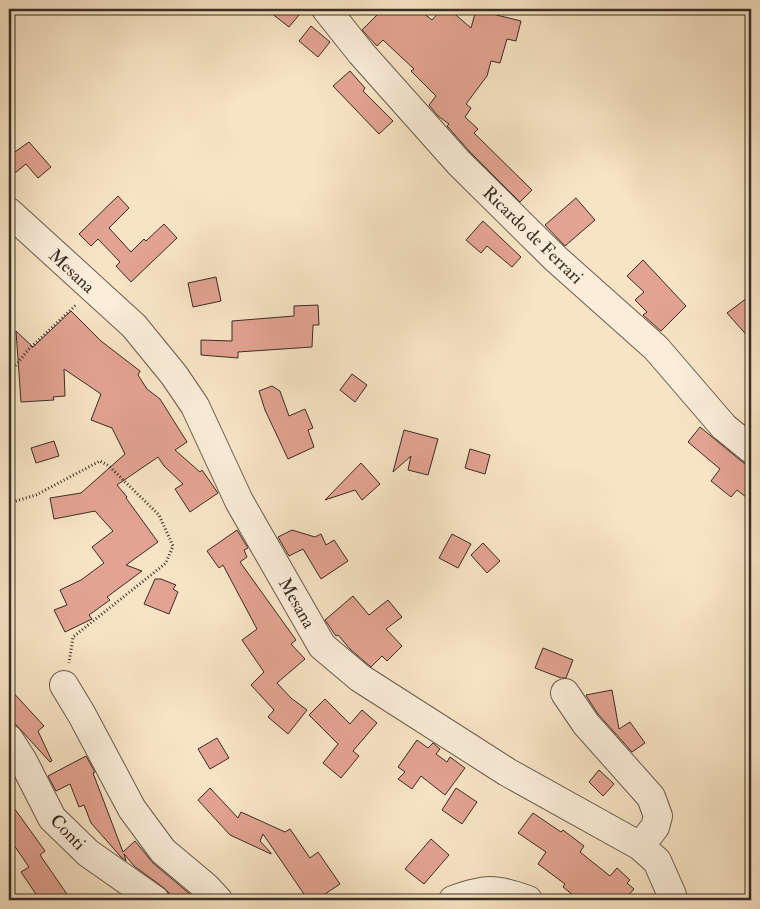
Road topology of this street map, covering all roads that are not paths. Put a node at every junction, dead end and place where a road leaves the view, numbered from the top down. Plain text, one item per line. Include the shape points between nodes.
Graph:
1 (326, 9) edge
2 (9, 212) edge
3 (751, 449) edge
4 (64, 685) road end
5 (565, 693) dead end
6 (9, 739) edge
7 (640, 846) junction
8 (155, 900) edge
9 (218, 900) edge
10 (453, 900) edge
11 (528, 900) edge
12 (672, 900) edge

1 - 3 street, Ricardo de Ferrari via 459,162 554,258 656,348 724,428
2 - 7 street, Mesana via 134,326 174,375 195,406 240,501 322,646 360,678 507,772
4 - 9 street via 132,809 163,851
5 - 7 street via 586,724 651,797 658,816 655,827
6 - 8 street, Conti via 52,818 88,853
7 - 12 street, Mesana via 657,861
10 - 11 street via 496,890

